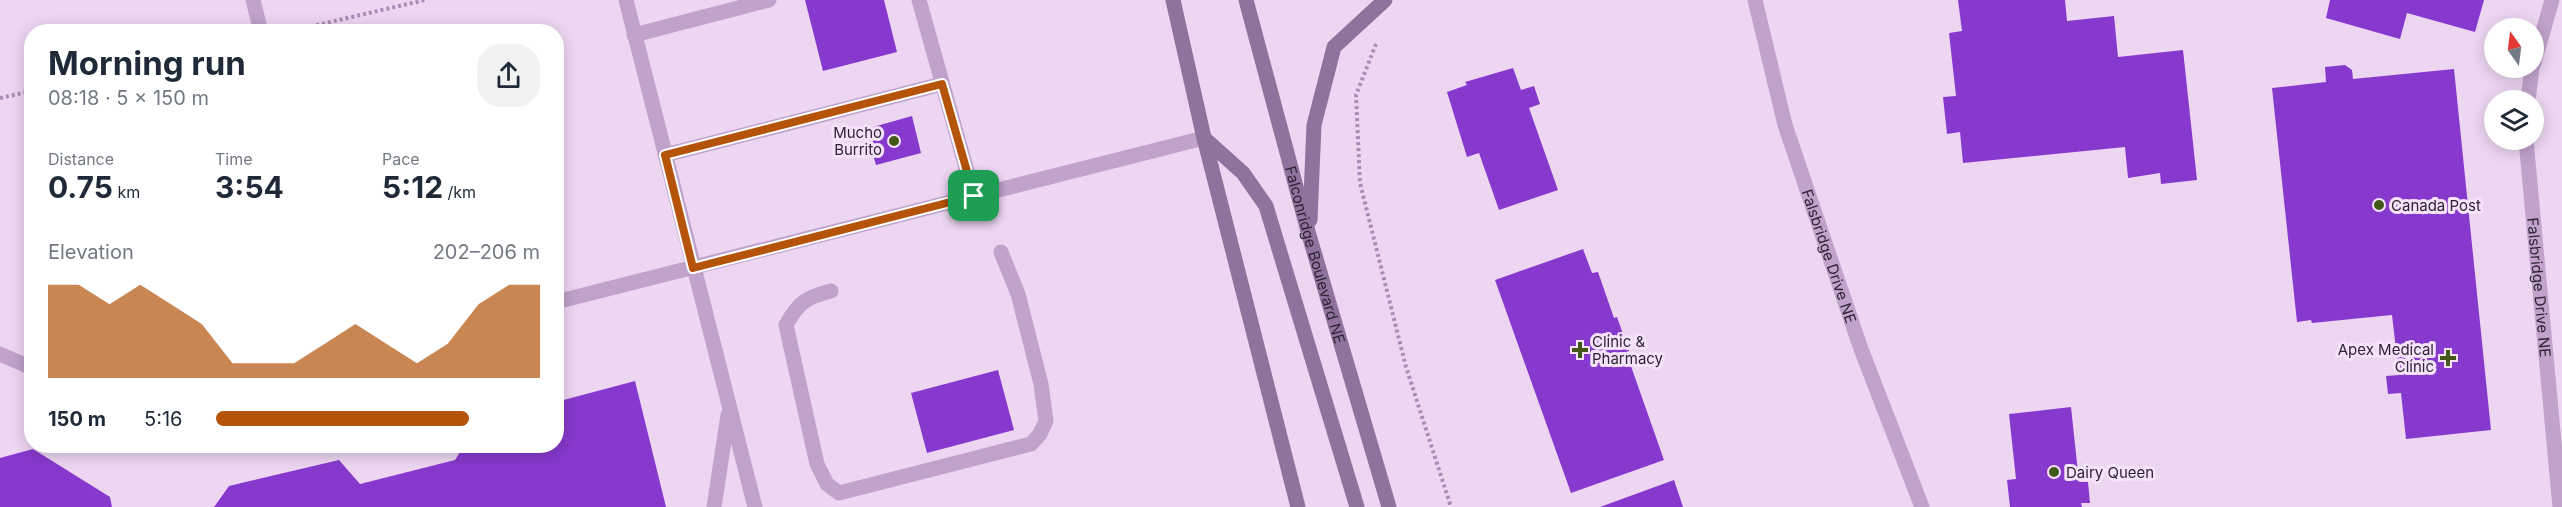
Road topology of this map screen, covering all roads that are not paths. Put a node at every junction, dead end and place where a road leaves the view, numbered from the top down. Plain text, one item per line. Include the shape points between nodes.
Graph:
1 (253, 0) edge
2 (626, 0) edge
3 (769, 0) edge
4 (919, 0) edge
5 (1173, 0) edge
6 (1246, 0) edge
7 (1385, 0) edge
8 (1755, 0) edge
9 (2552, 0) edge
10 (259, 24) edge
11 (2544, 28) edge
12 (634, 35) junction
13 (942, 84) junction
14 (1204, 138) junction
15 (2527, 150) edge
16 (665, 155) junction
17 (974, 196) junction
18 (1309, 235) junction
19 (1001, 252) dead end
20 (693, 268) junction
21 (831, 291) dead end
22 (564, 301) edge
23 (0, 354) edge
24 (24, 364) edge
25 (730, 408) junction
26 (714, 507) edge
27 (755, 507) edge
28 (1298, 507) edge
29 (1356, 507) edge
30 (1389, 507) edge
31 (1922, 507) edge
32 (2560, 507) edge

1 - 10 street
2 - 12 street
3 - 12 street
4 - 13 street
5 - 14 main road
6 - 18 main road, Falconridge Boulevard NE
7 - 18 main road via 1334,47 1314,124
8 - 31 street, Falsbridge Drive NE via 1785,124 1861,349
9 - 11 street
12 - 16 street
13 - 16 street
13 - 17 street
14 - 17 street
14 - 28 main road
14 - 29 main road via 1243,173 1266,206
15 - 32 street, Falsbridge Drive NE
16 - 20 street
17 - 20 street
18 - 30 main road, Falconridge Boulevard NE
19 - 21 street via 1018,294 1041,384 1046,421 1040,434 1031,444 839,493 827,484 817,464 786,325 796,306 816,294
20 - 22 street
20 - 25 street
23 - 24 street
25 - 26 street
25 - 27 street

